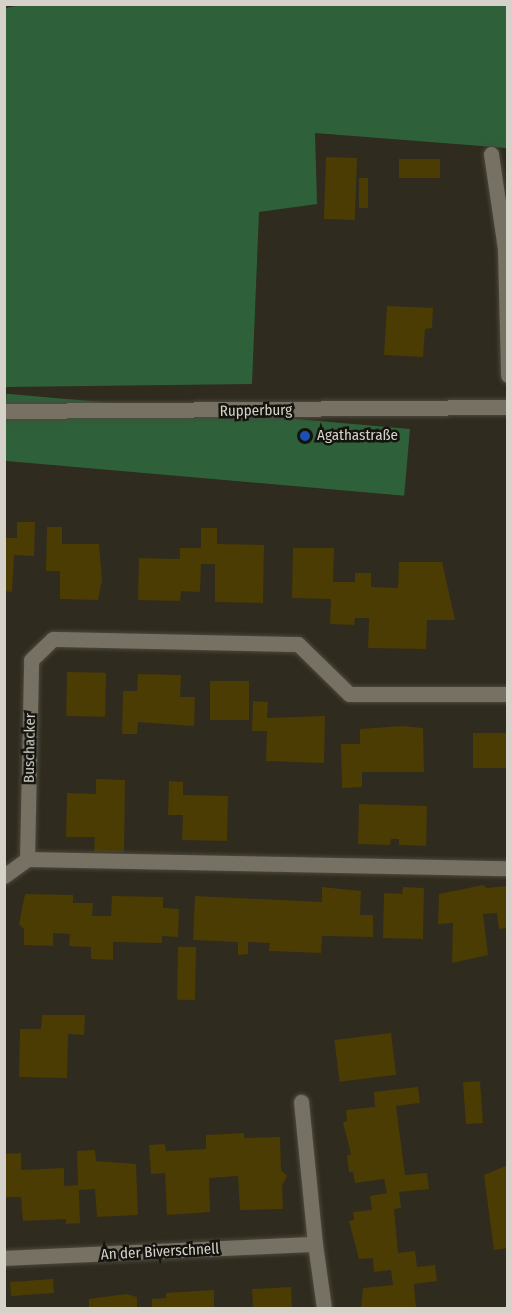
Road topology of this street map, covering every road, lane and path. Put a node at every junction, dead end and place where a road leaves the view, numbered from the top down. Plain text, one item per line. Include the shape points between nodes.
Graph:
1 (491, 154) dead end
2 (507, 375) edge
3 (507, 407) edge
4 (4, 411) edge
5 (507, 694) edge
6 (27, 859) junction
7 (507, 868) edge
8 (4, 876) edge
9 (301, 1102) dead end
10 (315, 1244) junction
11 (4, 1258) edge
12 (324, 1308) edge

1 - 2 street via 505,249
3 - 4 street, Rupperburg
5 - 6 street, Buschacker via 349,694 298,644 53,639 31,660
6 - 7 street
6 - 8 street
9 - 10 street
10 - 11 street, An der Biverschnell
10 - 12 street

